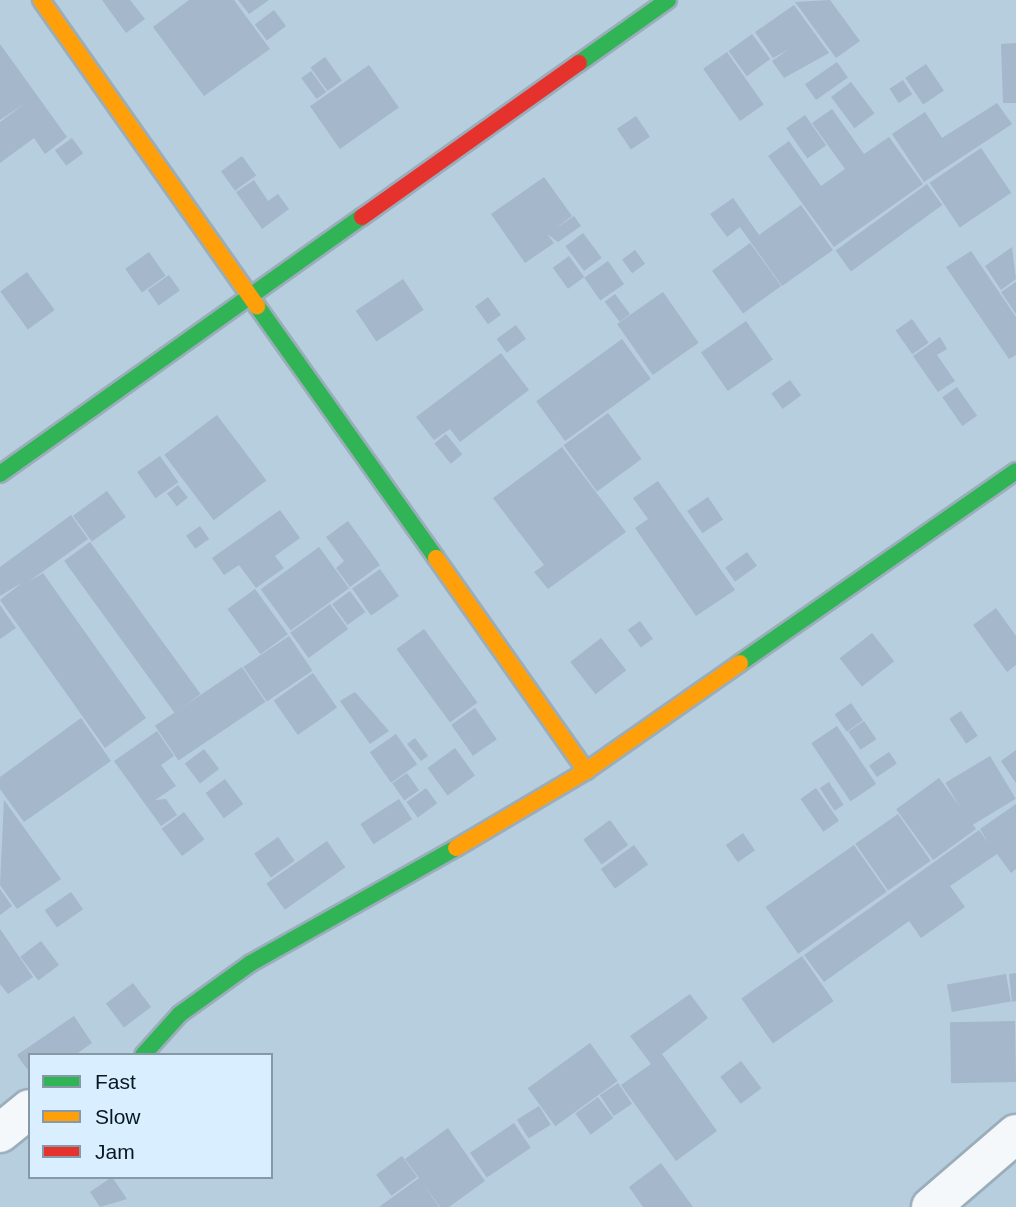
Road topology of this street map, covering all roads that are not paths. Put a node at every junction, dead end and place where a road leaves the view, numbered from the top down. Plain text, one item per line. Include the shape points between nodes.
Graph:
1 (41, 0) edge
2 (668, 0) edge
3 (247, 297) junction
4 (1016, 471) edge
5 (0, 474) edge
6 (586, 771) junction
7 (145, 1053) edge
8 (28, 1111) edge
9 (0, 1133) edge
10 (1016, 1134) edge
11 (931, 1207) edge

1 - 3 street
2 - 3 street
3 - 5 street
3 - 6 street
4 - 6 street
6 - 7 street via 326,926 251,963 180,1014
8 - 9 street
10 - 11 street

